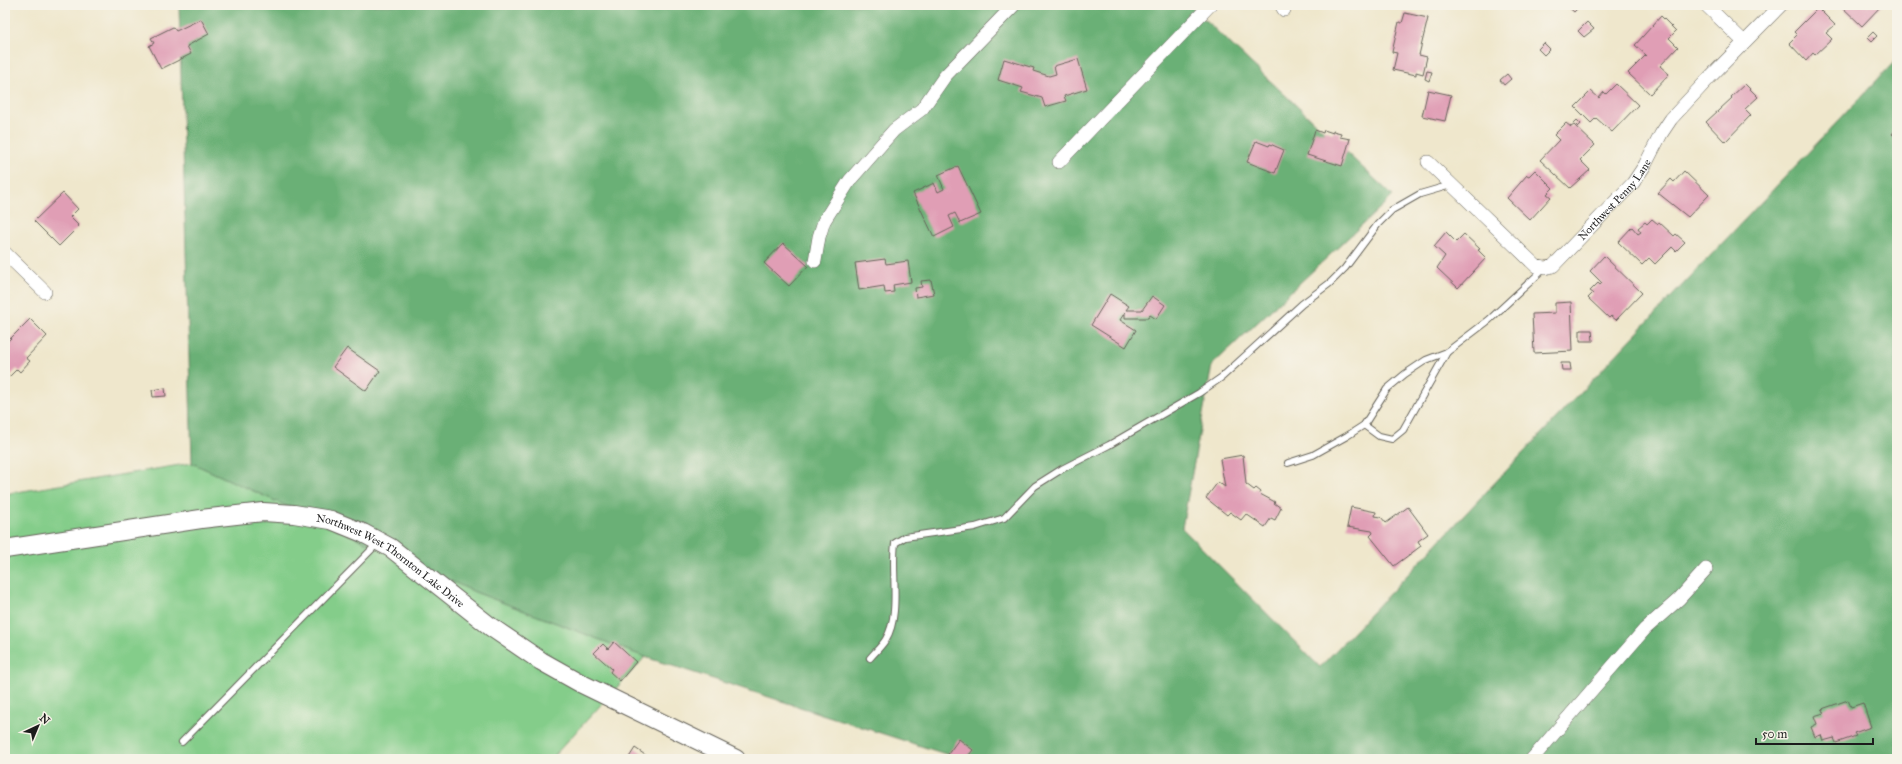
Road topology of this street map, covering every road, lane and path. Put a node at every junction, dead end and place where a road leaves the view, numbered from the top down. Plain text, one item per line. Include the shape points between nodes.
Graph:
1 (1014, 5) edge
2 (1210, 5) edge
3 (1706, 5) edge
4 (1781, 5) edge
5 (1744, 42) junction
6 (1059, 162) dead end
7 (1428, 162) dead end
8 (1451, 185) junction
9 (5, 253) edge
10 (815, 261) dead end
11 (1546, 268) junction
12 (46, 292) dead end
13 (1447, 352) junction
14 (1364, 425) junction
15 (1288, 463) dead end
16 (379, 542) junction
17 (5, 549) edge
18 (1706, 569) dead end
19 (870, 658) dead end
20 (182, 742) dead end
21 (735, 759) edge
22 (1532, 759) edge

1 - 10 street via 945,76 922,109 894,130 850,180 824,220
2 - 6 street
3 - 5 street
4 - 5 street, Northwest Penny Lane
5 - 11 street, Northwest Penny Lane via 1671,120 1633,183 1557,263
7 - 8 street
8 - 11 street via 1536,266
8 - 19 lane via 1420,194 1392,210 1330,283 1302,304 1222,377 1199,394 1035,486 1004,518 975,527 905,537 895,543 892,560 893,622 886,639
9 - 12 street
11 - 13 lane via 1488,320
13 - 14 lane via 1426,360 1387,389
13 - 14 lane via 1403,430 1392,439 1379,436
14 - 15 lane via 1313,455
16 - 17 street, Northwest West Thornton Lake Drive via 331,520 263,512
16 - 20 lane
16 - 21 street, Northwest West Thornton Lake Drive via 410,562 491,627 542,661 582,684
18 - 22 street via 1679,599 1645,629

